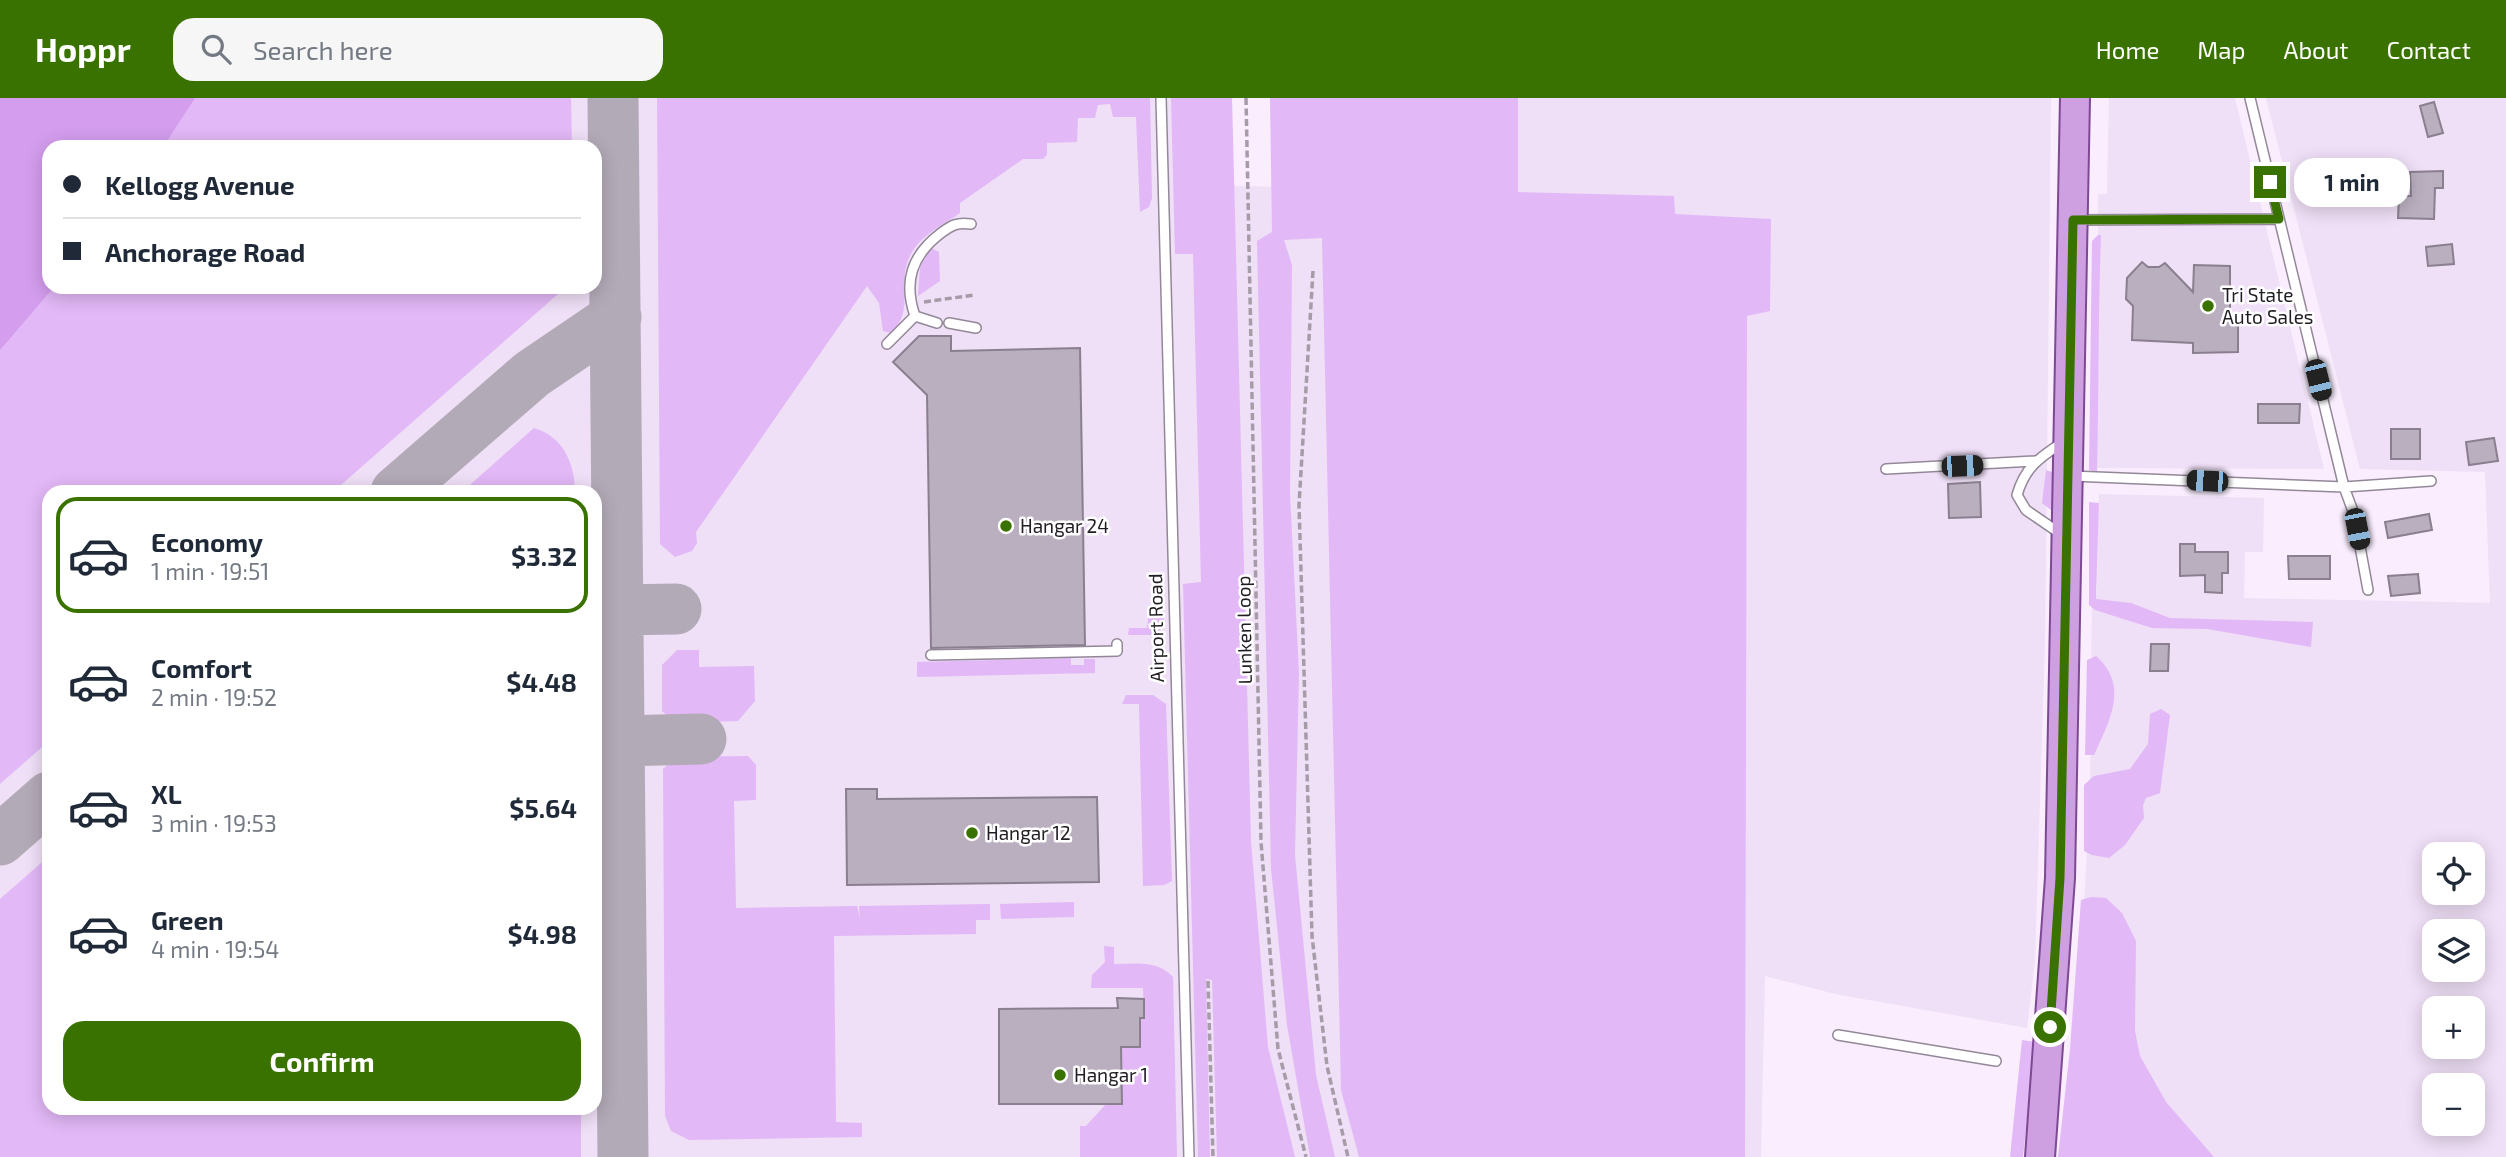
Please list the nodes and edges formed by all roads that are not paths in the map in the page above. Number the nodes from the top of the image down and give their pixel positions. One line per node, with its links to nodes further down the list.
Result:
1 (1161, 98): 24 (lane, Airport Road)
2 (2075, 98): 5 (main road)
3 (2250, 98): 4 (lane)
4 (2279, 219): 5 (lane); 17 (lane)
5 (2073, 220): 12 (main road)
6 (971, 224): 7 (lane)
7 (915, 316): 8 (lane); 11 (lane)
8 (937, 323)
9 (949, 324): 10 (lane)
10 (976, 328)
11 (887, 344)
12 (2070, 438): 13 (lane); 15 (main road)
13 (2035, 461): 14 (lane); 18 (lane)
14 (1886, 469)
15 (2070, 476): 17 (lane); 18 (main road)
16 (2431, 481): 17 (lane)
17 (2344, 486): 19 (lane)
18 (2068, 539): 25 (main road)
19 (2368, 590)
20 (1117, 644): 21 (lane)
21 (931, 655)
22 (1838, 1035): 23 (lane)
23 (1996, 1061)
24 (1189, 1157)
25 (2040, 1157)

